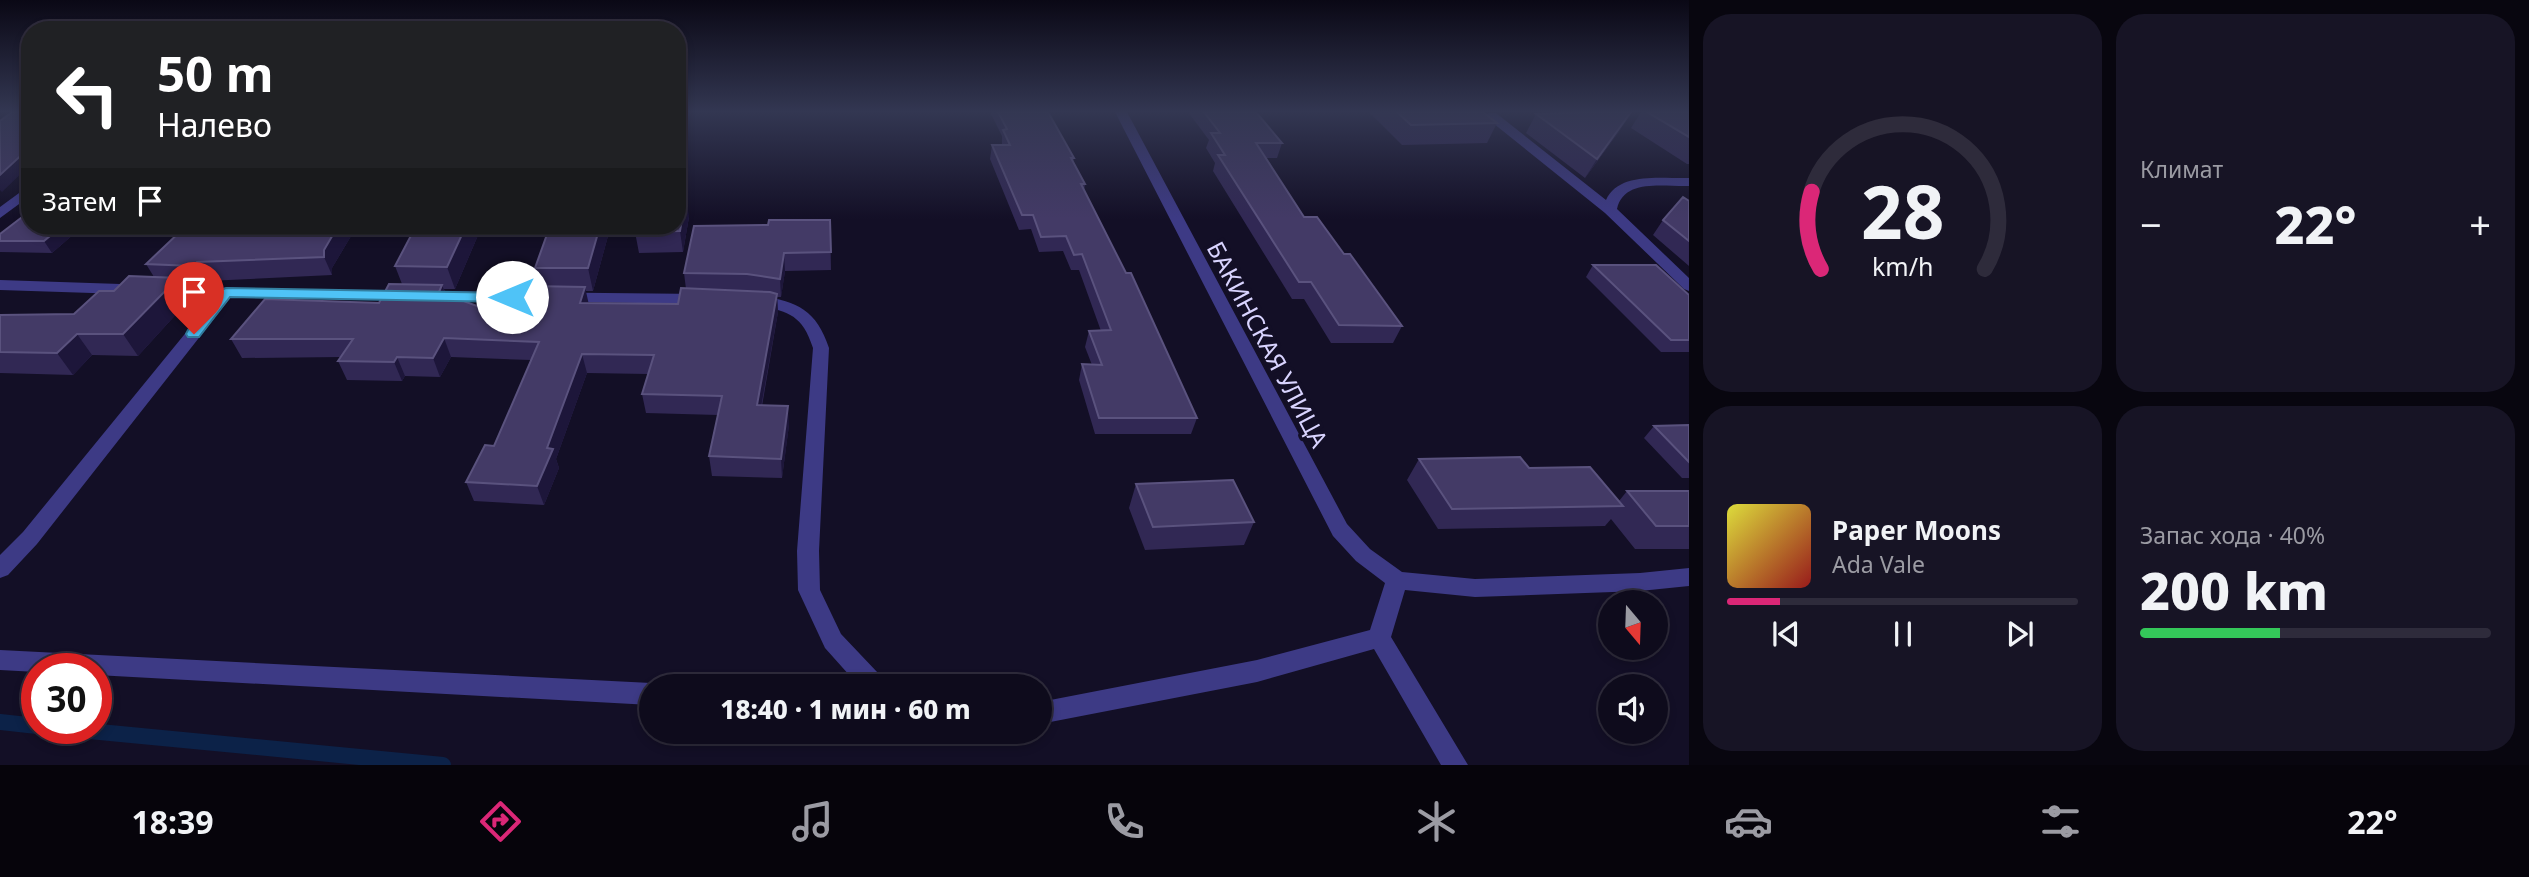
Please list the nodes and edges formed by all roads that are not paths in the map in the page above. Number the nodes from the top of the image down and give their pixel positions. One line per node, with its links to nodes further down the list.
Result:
1 (1140, 148): 12 (street, БАКИНСКАЯ УЛИЦА)
2 (1532, 148): 5 (street)
3 (1689, 182): 5 (street)
4 (21, 196): 6 (street)
5 (1610, 209): 8 (street)
6 (0, 214)
7 (0, 285): 9 (street)
8 (1689, 286)
9 (226, 293): 10 (street); 15 (street)
10 (0, 569)
11 (1689, 577): 12 (street)
12 (1397, 580): 13 (street)
13 (1380, 638): 17 (street); 18 (street)
14 (0, 660): 16 (street)
15 (864, 674)
16 (639, 693)
17 (1052, 711)
18 (1455, 765)

